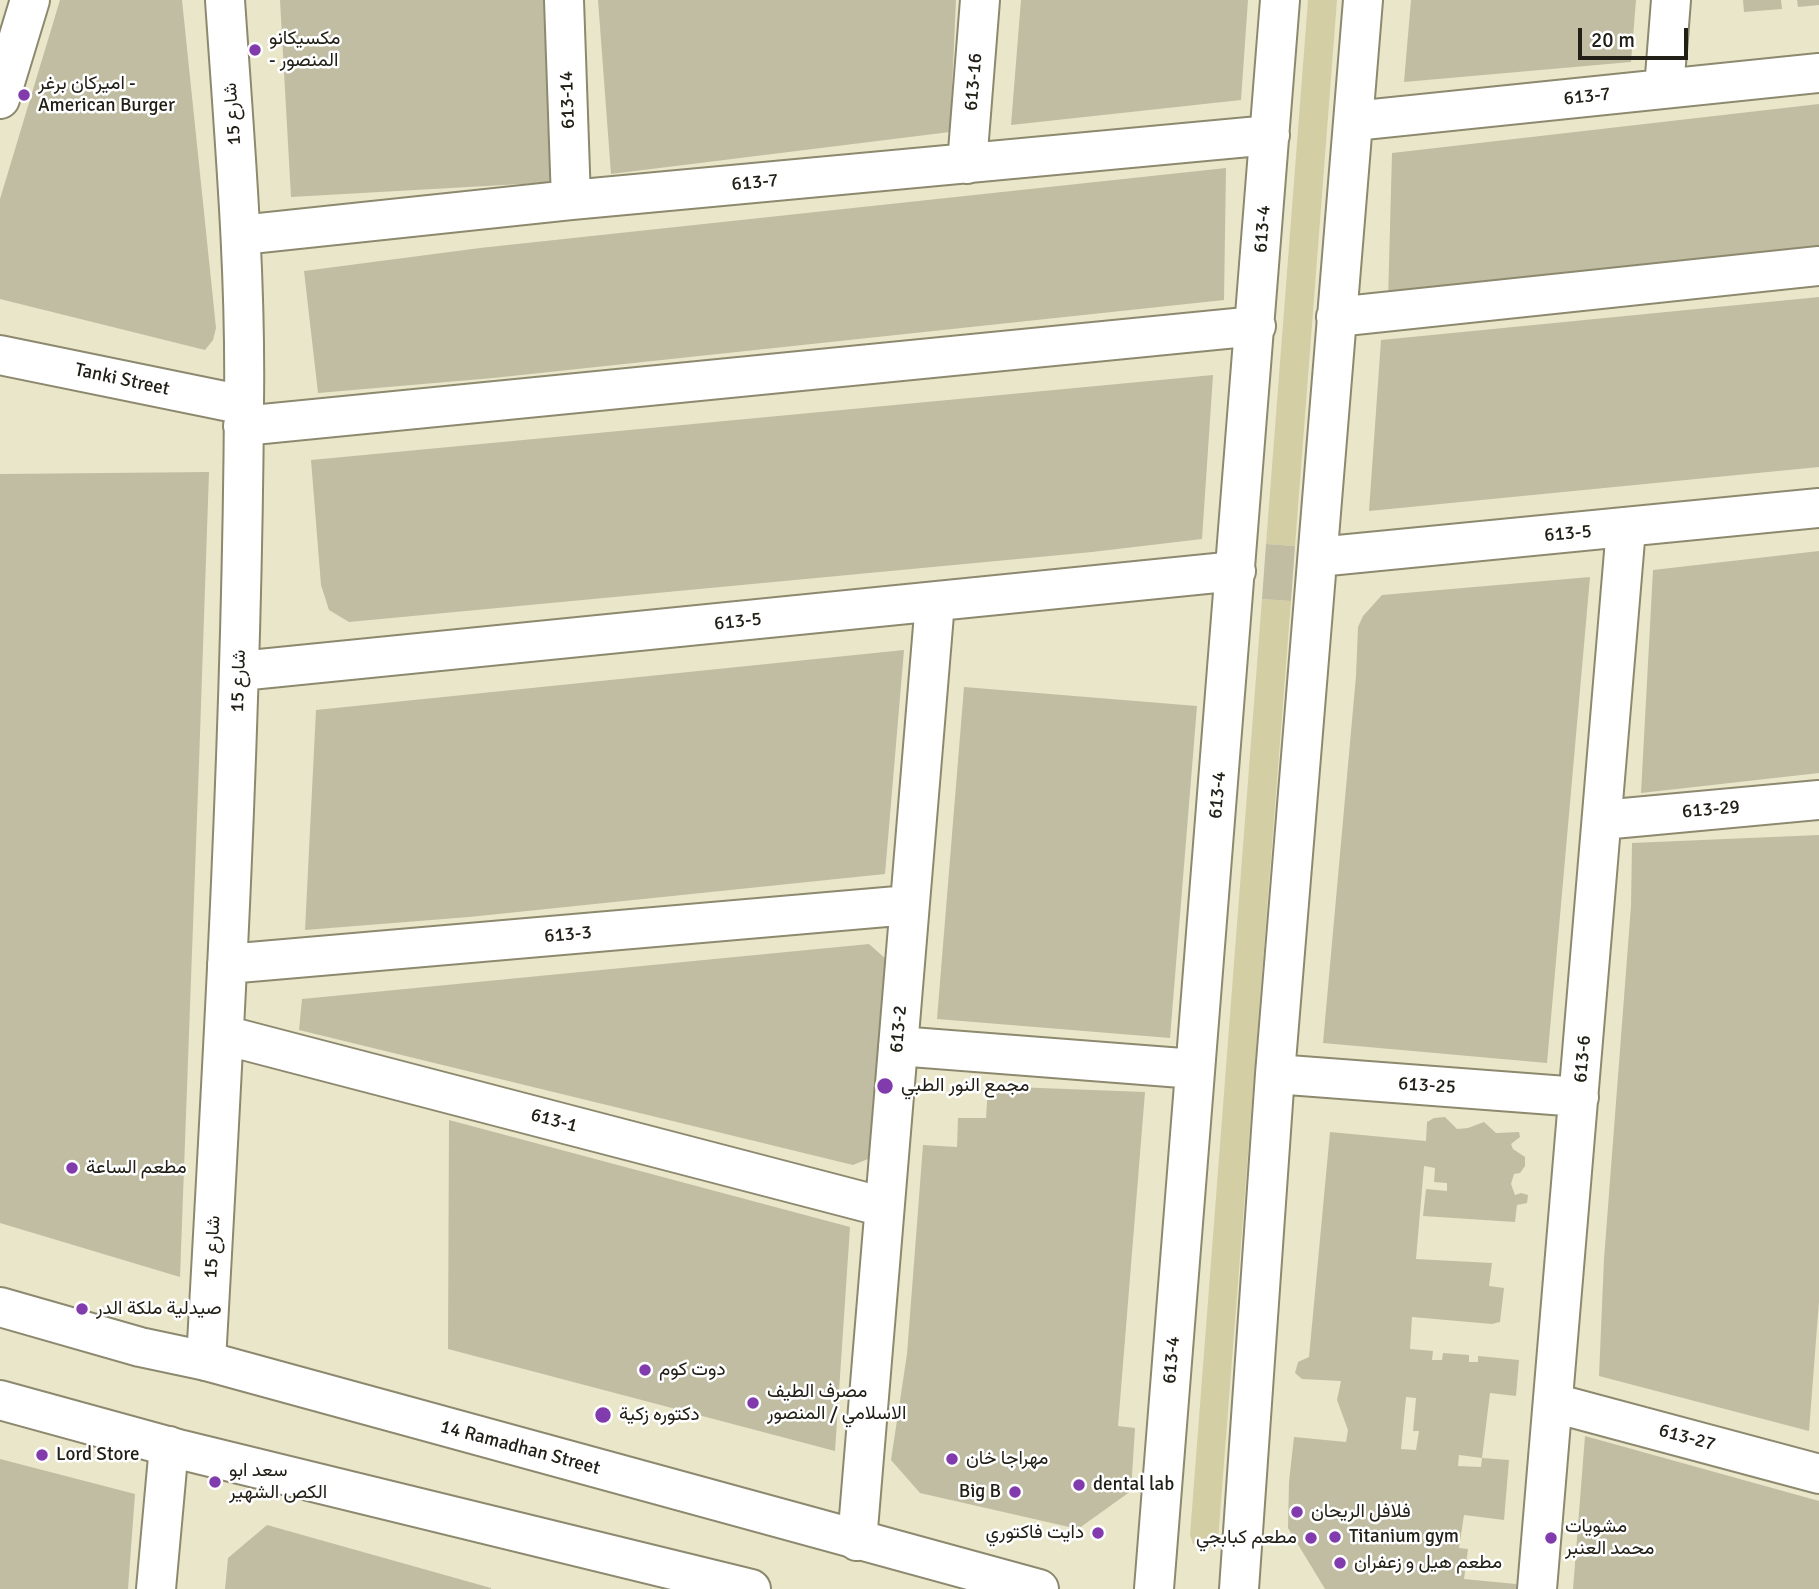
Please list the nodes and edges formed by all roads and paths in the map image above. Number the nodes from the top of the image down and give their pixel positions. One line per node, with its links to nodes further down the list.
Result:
1 (30, 0): 10 (street)
2 (225, 0): 15 (street, شارع 15)
3 (564, 0): 14 (street, 613-14)
4 (980, 0): 13 (street, 613-16)
5 (1280, 0): 12 (street, 613-4)
6 (1363, 0): 11 (street)
7 (1671, 0): 9 (street)
8 (1819, 73): 9 (street, 613-7)
9 (1664, 89): 11 (street, 613-7)
10 (0, 99)
11 (1354, 121): 17 (street)
12 (1270, 135): 13 (street, 613-7); 18 (street, 613-4)
13 (967, 164): 14 (street, 613-7)
14 (572, 200): 15 (street, 613-7)
15 (241, 235): 20 (street, شارع 15)
16 (1819, 265): 17 (street)
17 (1335, 317): 23 (street)
18 (1256, 326): 20 (street, Tanki Street); 24 (street, 613-4)
19 (0, 355): 20 (street, Tanki Street)
20 (244, 416): 26 (street, شارع 15)
21 (1819, 508): 22 (street, 613-5)
22 (1626, 528): 23 (street, 613-5); 28 (street, 613-6)
23 (1318, 557): 34 (street)
24 (1236, 571): 25 (street, 613-5); 33 (street, 613-4)
25 (934, 602): 26 (street, 613-5); 29 (street, 613-2)
26 (240, 671): 30 (street, شارع 15)
27 (1819, 800): 28 (street, 613-29)
28 (1602, 820): 35 (street, 613-6)
29 (909, 905): 30 (street, 613-3); 32 (street, 613-2)
30 (227, 964): 31 (street, شارع 15)
31 (224, 1035): 36 (street, 613-1); 38 (street, شارع 15)
32 (898, 1046): 33 (street); 36 (street, 613-2)
33 (1195, 1069): 48 (street, 613-4)
34 (1275, 1074): 35 (street, 613-25); 49 (street)
35 (1579, 1097): 40 (street, 613-6)
36 (884, 1207): 43 (street, 613-2)
37 (0, 1307): 38 (street, 14 Ramadhan Street)
38 (206, 1361): 43 (street, 14 Ramadhan Street)
39 (0, 1400): 41 (street)
40 (1554, 1403): 42 (street, 613-27); 50 (street, 613-6)
41 (176, 1448): 44 (street); 45 (street); 46 (street)
42 (1819, 1474)
43 (857, 1541): 47 (street, 14 Ramadhan Street)
44 (729, 1586)
45 (156, 1589)
46 (169, 1589)
47 (1039, 1589)
48 (1154, 1589)
49 (1238, 1589)
50 (1537, 1589)

